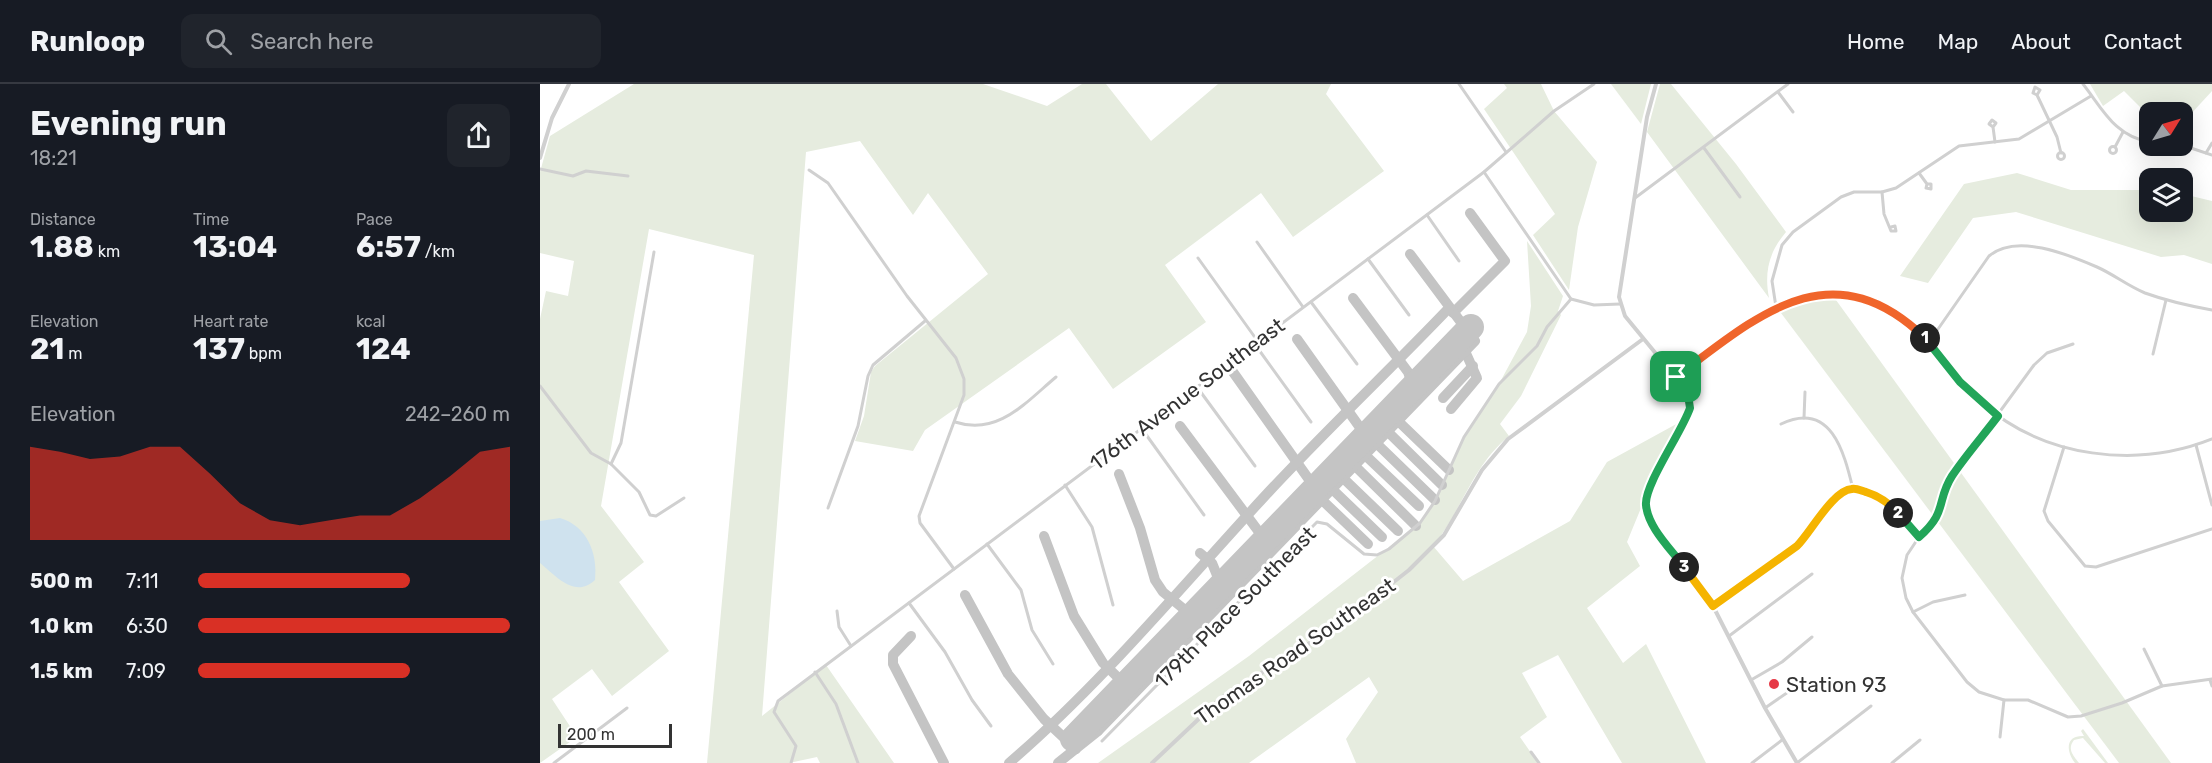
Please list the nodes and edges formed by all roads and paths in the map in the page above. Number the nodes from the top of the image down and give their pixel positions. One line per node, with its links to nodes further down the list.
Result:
1 (569, 84): 25 (street)
2 (1459, 84): 21 (street)
3 (1593, 84): 21 (street, 176th Avenue Southeast)
4 (1656, 84): 34 (street)
5 (1788, 84): 7 (street)
6 (2083, 84): 10 (street)
7 (1783, 86): 8 (street)
8 (1778, 92): 11 (street); 19 (street)
9 (2037, 95): 12 (street)
10 (2091, 96): 12 (street); 14 (street)
11 (1793, 112)
12 (2050, 121): 16 (street); 22 (street)
13 (1993, 127): 16 (street)
14 (2123, 132): 15 (street); 18 (street)
15 (2139, 138)
16 (1995, 142): 29 (street)
17 (2212, 143): 23 (street)
18 (2115, 147)
19 (1704, 148): 33 (street); 34 (street)
20 (2193, 149): 23 (street)
21 (1506, 152): 28 (street, 176th Avenue Southeast)
22 (2061, 153)
23 (2206, 153): 24 (street)
24 (2212, 155)
25 (540, 158)
26 (540, 169): 30 (street)
27 (809, 171): 50 (street)
28 (1484, 172): 35 (street, 176th Avenue Southeast); 42 (street)
29 (1919, 173): 31 (street); 32 (street)
30 (628, 176)
31 (1927, 184)
32 (1882, 192): 36 (street); 47 (street)
33 (1740, 197)
34 (1635, 198): 45 (street)
35 (1427, 215): 40 (street, 176th Avenue Southeast); 41 (street)
36 (1891, 227)
37 (1257, 242): 46 (street)
38 (654, 252): 71 (street)
39 (1198, 258): 52 (street)
40 (1368, 259): 44 (street, 176th Avenue Southeast); 49 (street)
41 (1459, 261)
42 (1571, 299): 45 (street); 109 (street, 179th Place Southeast)
43 (2166, 300): 48 (street); 53 (street); 55 (street)
44 (1311, 302): 46 (street, 176th Avenue Southeast); 56 (street)
45 (1620, 304): 51 (street)
46 (1303, 307): 52 (street, 176th Avenue Southeast)
47 (1776, 307): 53 (street); 58 (street)
48 (2212, 310)
49 (1410, 315)
50 (925, 321): 64 (street); 77 (street)
51 (1643, 339): 58 (street); 114 (street, Thomas Road Southeast)
52 (1256, 342): 60 (street, 176th Avenue Southeast); 65 (street)
53 (1929, 342): 62 (street)
54 (2073, 344): 62 (street)
55 (2152, 354)
56 (1357, 364)
57 (1056, 377): 64 (street)
58 (1676, 377): 87 (street)
59 (540, 386): 71 (street)
60 (1197, 387): 67 (street, 176th Avenue Southeast); 72 (street)
61 (1805, 392): 63 (street)
62 (1998, 416): 70 (street); 80 (street)
63 (1804, 418): 66 (street); 74 (street)
64 (955, 422): 82 (street)
65 (1311, 422)
66 (1781, 424)
67 (1142, 428): 73 (street, 176th Avenue Southeast); 78 (street)
68 (2212, 439): 69 (street)
69 (2196, 445): 70 (street); 76 (street)
70 (2064, 447): 79 (street)
71 (611, 464): 75 (street)
72 (1255, 466)
73 (1065, 485): 81 (street, 176th Avenue Southeast); 86 (street)
74 (1853, 489): 80 (street); 87 (street)
75 (684, 498)
76 (2212, 505)
77 (828, 508)
78 (1204, 515)
79 (2212, 529)
80 (1919, 537): 89 (street)
81 (987, 544): 82 (street, 176th Avenue Southeast); 94 (street)
82 (954, 569): 85 (street, 176th Avenue Southeast)
83 (1812, 574): 90 (street)
84 (1965, 596): 89 (street)
85 (909, 603): 92 (street, 176th Avenue Southeast); 105 (street)
86 (1113, 604)
87 (1713, 606): 90 (street)
88 (837, 610): 92 (street)
89 (1913, 612): 101 (street)
90 (1728, 636): 96 (street)
91 (1812, 637): 96 (street)
92 (850, 646): 95 (street, 176th Avenue Southeast)
93 (2144, 649): 99 (street)
94 (1053, 664)
95 (816, 672): 112 (street, 176th Avenue Southeast); 113 (street)
96 (1751, 680): 104 (street)
97 (2211, 680): 99 (street); 100 (street)
98 (1805, 686): 104 (street)
99 (2162, 686): 101 (street)
100 (2212, 686)
101 (2004, 700): 106 (street)
102 (1871, 706): 117 (street)
103 (627, 708): 111 (street)
104 (1765, 708): 107 (street)
105 (991, 726)
106 (2000, 737)
107 (1782, 740): 116 (street); 117 (street)
108 (1920, 740): 118 (street)
109 (1102, 741)
110 (1531, 752): 115 (street)
111 (554, 763)
112 (791, 763)
113 (858, 763)
114 (1152, 763)
115 (1539, 763)
116 (1752, 763)
117 (1797, 763)
118 (1892, 763)

